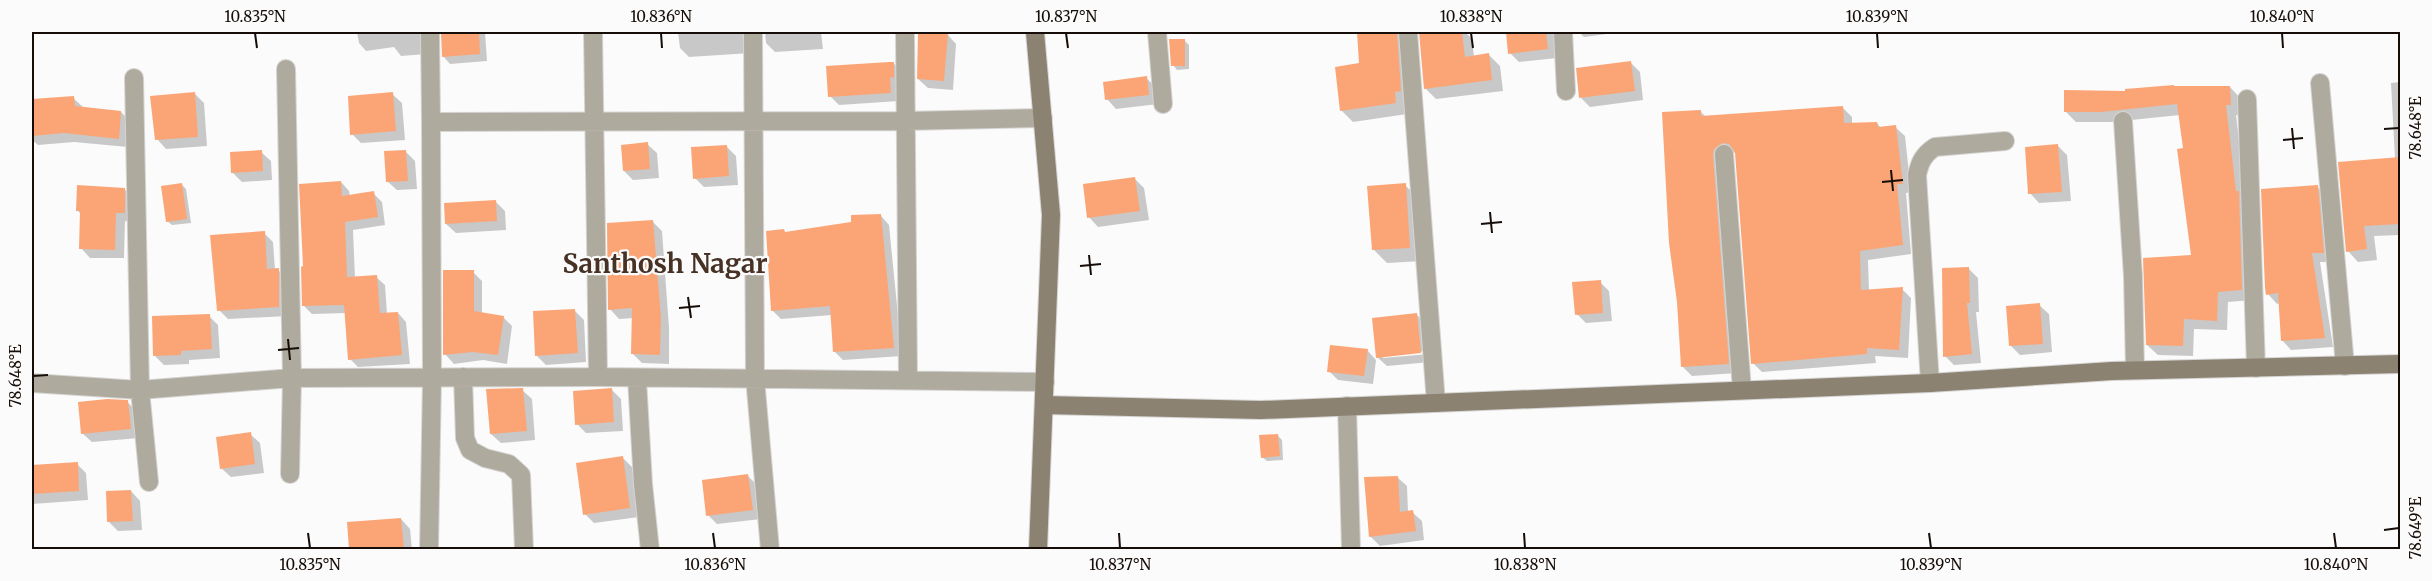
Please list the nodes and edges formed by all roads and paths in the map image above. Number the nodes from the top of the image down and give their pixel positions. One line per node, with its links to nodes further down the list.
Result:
1 (430, 32): 20 (street)
2 (593, 32): 17 (street)
3 (753, 32): 16 (street)
4 (905, 32): 18 (street)
5 (1035, 32): 15 (street)
6 (1157, 32): 14 (street)
7 (1408, 32): 39 (street)
8 (1563, 32): 12 (street)
9 (286, 69): 29 (street)
10 (134, 78): 37 (street)
11 (2320, 83): 24 (street)
12 (1566, 91)
13 (2247, 99): 25 (street)
14 (1163, 104)
15 (1042, 118): 18 (street); 34 (street)
16 (754, 120): 17 (street); 18 (street); 31 (street)
17 (593, 121): 20 (street); 28 (street)
18 (905, 121): 33 (street)
19 (2123, 121): 26 (street)
20 (431, 122): 30 (street)
21 (2005, 141): 36 (street)
22 (1724, 154): 38 (street)
23 (2400, 364): 24 (street)
24 (2345, 366): 25 (street)
25 (2256, 368): 26 (street)
26 (2134, 370): 36 (street)
27 (464, 377): 28 (street); 30 (street); 45 (street)
28 (598, 377): 32 (street)
29 (292, 378): 30 (street); 37 (street); 42 (street)
30 (432, 378): 44 (street)
31 (755, 378): 32 (street); 33 (street); 47 (street)
32 (638, 379): 46 (street)
33 (908, 380): 34 (street)
34 (1045, 382): 40 (street)
35 (32, 383): 37 (street)
36 (1930, 383): 38 (street)
37 (140, 390): 43 (street)
38 (1742, 390): 39 (street)
39 (1436, 403): 41 (street)
40 (1044, 405): 41 (street); 48 (street)
41 (1347, 406): 49 (street)
42 (290, 474)
43 (149, 482)
44 (429, 549)
45 (524, 549)
46 (650, 549)
47 (770, 549)
48 (1038, 549)
49 (1351, 549)

